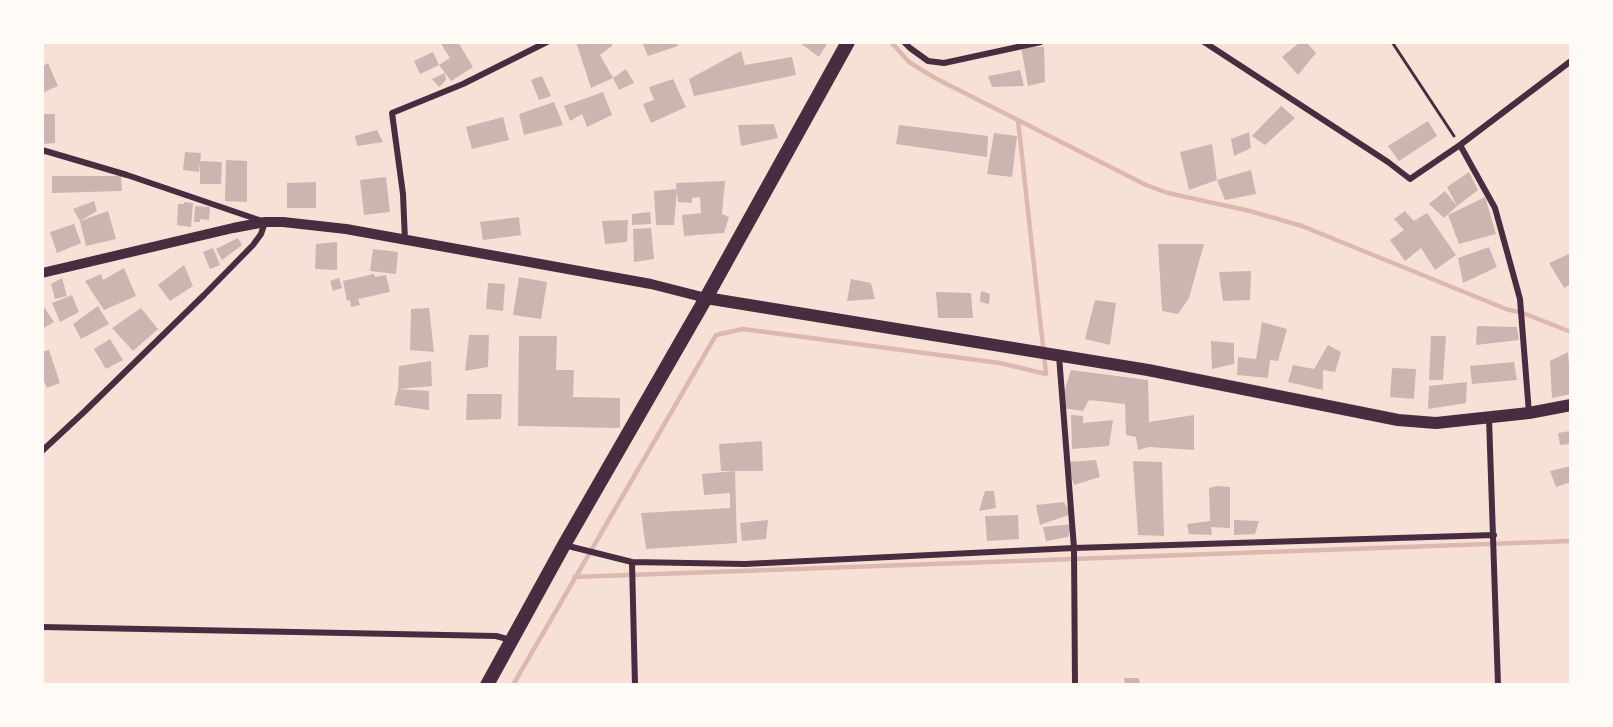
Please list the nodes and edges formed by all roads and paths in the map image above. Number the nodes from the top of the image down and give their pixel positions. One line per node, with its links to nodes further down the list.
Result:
1 (547, 42): 11 (street)
2 (848, 42): 13 (main road)
3 (904, 42): 4 (street)
4 (1041, 42)
5 (1204, 42): 8 (street)
6 (1392, 42): 8 (path)
7 (1571, 61): 8 (street)
8 (1460, 145): 16 (street)
9 (42, 150): 10 (street)
10 (265, 222): 11 (street); 12 (street); 18 (street)
11 (405, 241): 13 (street)
12 (42, 273)
13 (706, 298): 14 (main road); 20 (main road)
14 (1059, 356): 17 (main road); 21 (street)
15 (1571, 405): 16 (main road)
16 (1529, 413): 17 (main road)
17 (1489, 418): 19 (street)
18 (42, 451)
19 (1494, 535): 21 (street); 28 (street)
20 (564, 545): 22 (street); 24 (main road)
21 (1074, 548): 22 (street); 27 (street)
22 (632, 562): 26 (street)
23 (42, 627): 24 (street)
24 (512, 640): 25 (main road)
25 (486, 685)
26 (635, 685)
27 (1075, 685)
28 (1498, 685)

